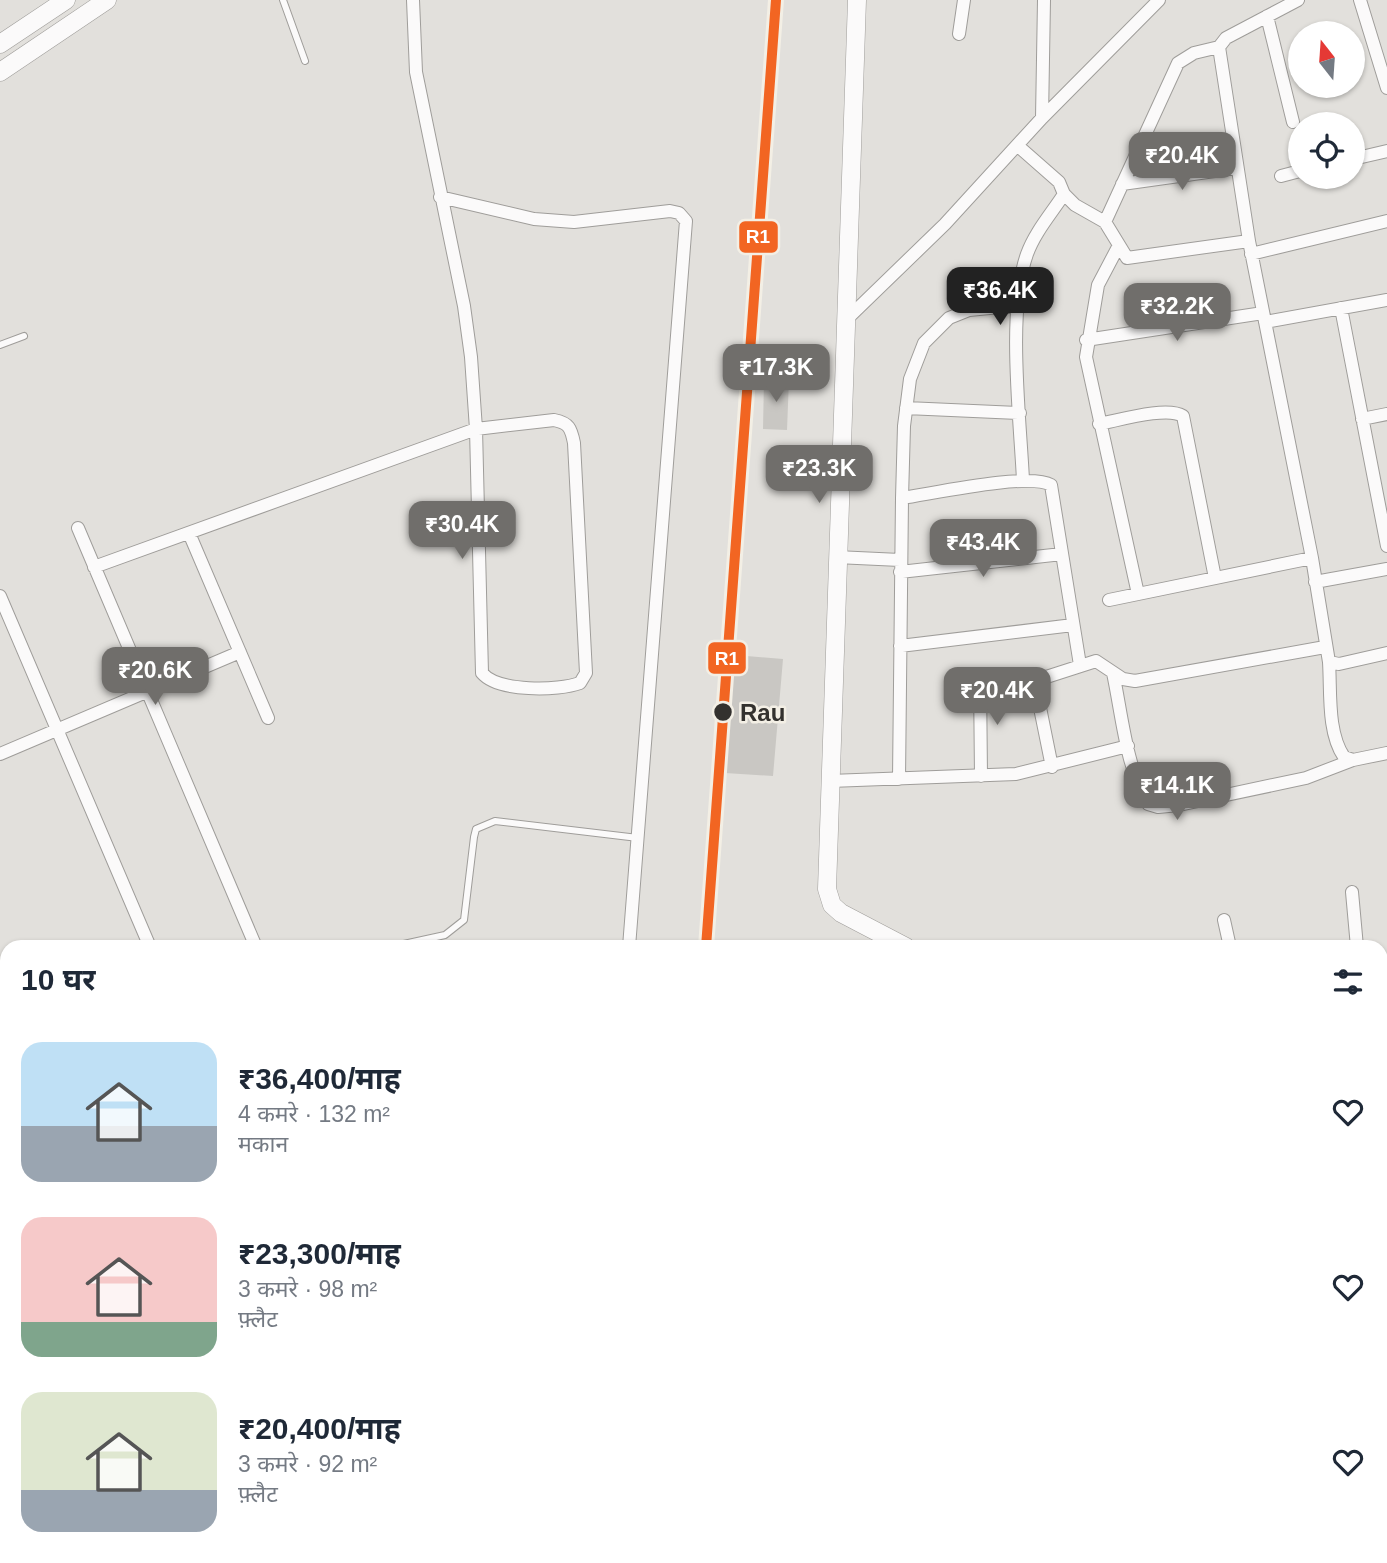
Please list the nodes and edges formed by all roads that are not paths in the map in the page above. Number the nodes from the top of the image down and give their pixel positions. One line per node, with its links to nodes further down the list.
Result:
1 (67, 0): 12 (street); 14 (street)
2 (107, 0): 12 (street)
3 (283, 0): 16 (lane)
4 (413, 0): 29 (street)
5 (857, 0): 37 (street)
6 (964, 0): 13 (street)
7 (1044, 0): 20 (street)
8 (1158, 0): 20 (street)
9 (1298, 0): 11 (street)
10 (1360, 0): 18 (street)
11 (1267, 16): 15 (street); 19 (street)
12 (79, 19): 17 (street)
13 (959, 34)
14 (0, 44)
15 (1219, 47): 24 (street); 27 (street)
16 (305, 61)
17 (0, 72)
18 (1387, 88)
19 (1291, 112)
20 (1042, 118): 21 (street)
21 (1018, 146): 28 (street); 37 (street)
22 (1387, 151): 23 (street)
23 (1365, 156)
24 (1236, 168): 27 (street); 33 (street)
25 (1288, 174): 26 (street)
26 (1281, 176)
27 (1122, 184): 31 (street)
28 (1064, 194): 31 (street); 35 (street)
29 (440, 197): 47 (street); 84 (street)
30 (1387, 221): 33 (street)
31 (1105, 222): 32 (street)
32 (1118, 247): 33 (street); 40 (street)
33 (1250, 248): 38 (street)
34 (1387, 300): 36 (street)
35 (1019, 305): 42 (street); 43 (street)
36 (1341, 308): 38 (street); 45 (street)
37 (848, 318): 54 (street)
38 (1264, 318): 40 (street); 55 (street)
39 (24, 336): 41 (lane)
40 (1086, 340): 46 (street)
41 (0, 345)
42 (906, 408): 43 (street); 49 (street)
43 (1020, 413): 48 (street)
44 (1387, 414): 45 (street)
45 (1362, 419): 52 (street)
46 (1099, 424): 59 (street); 61 (street)
47 (477, 429): 47 (street); 51 (street)
48 (1023, 480): 49 (street); 53 (street)
49 (902, 498): 56 (street)
50 (78, 528): 57 (street)
51 (189, 533): 57 (street); 67 (street)
52 (1387, 546)
53 (1062, 554): 56 (street); 64 (street)
54 (836, 557): 56 (street); 83 (street)
55 (1312, 558): 59 (street); 60 (street)
56 (900, 566): 65 (street)
57 (94, 567): 73 (street)
58 (1387, 569): 60 (street)
59 (1215, 578): 61 (street)
60 (1315, 582): 66 (street)
61 (1138, 594): 63 (street)
62 (0, 596): 75 (street)
63 (1109, 600)
64 (1073, 625): 65 (street); 70 (street)
65 (900, 646): 82 (street)
66 (1325, 647): 69 (street); 71 (street)
67 (240, 652): 73 (street); 74 (street)
68 (1387, 653): 69 (street)
69 (1329, 662): 79 (street)
70 (1080, 665): 71 (street); 80 (street)
71 (1113, 673): 76 (street)
72 (980, 679): 81 (street)
73 (148, 692): 75 (street); 88 (street)
74 (268, 718)
75 (57, 730): 78 (street); 87 (street)
76 (1128, 746): 79 (street); 80 (street)
77 (1387, 753): 79 (street)
78 (0, 754)
79 (1353, 760)
80 (1052, 767): 81 (street)
81 (981, 776): 82 (street)
82 (899, 779): 83 (street)
83 (830, 782): 91 (street)
84 (638, 838): 89 (lane); 90 (street)
85 (1352, 892): 93 (street)
86 (1224, 920): 92 (street)
87 (147, 940)
88 (253, 940)
89 (422, 940)
90 (630, 940)
91 (893, 940)
92 (1228, 940)
93 (1356, 940)

